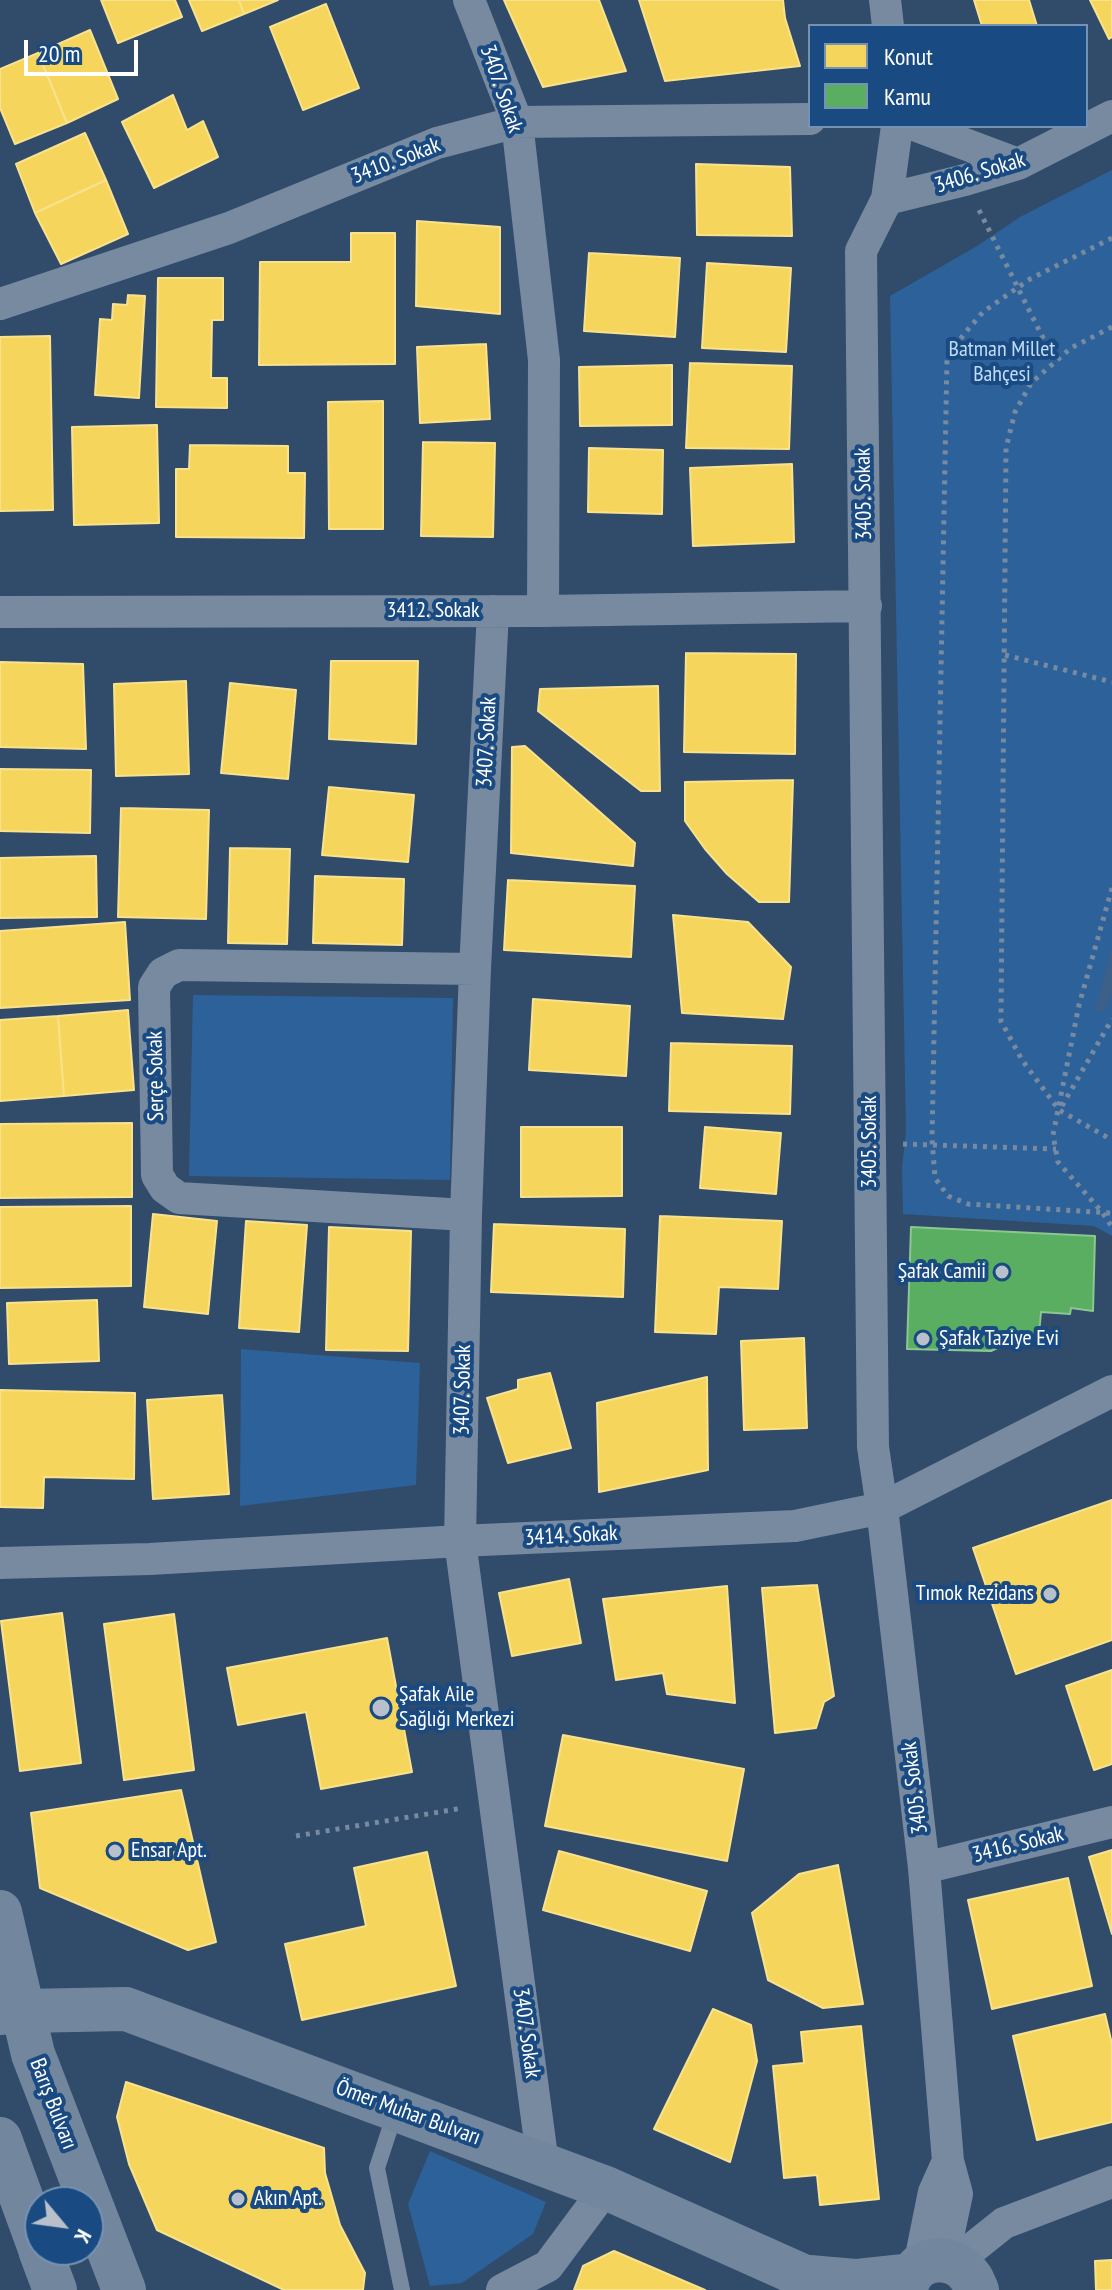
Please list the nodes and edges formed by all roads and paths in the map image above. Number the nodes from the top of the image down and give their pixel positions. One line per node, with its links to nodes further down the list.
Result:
1 (469, 0): 6 (street, 3407. Sokak)
2 (885, 0): 3 (street)
3 (888, 24)
4 (1112, 116): 9 (street, 3406. Sokak)
5 (808, 119): 6 (street, 3410. Sokak)
6 (517, 122): 14 (street, 3410. Sokak); 19 (street, 3407. Sokak)
7 (897, 128): 11 (street, 3405. Sokak)
8 (922, 128): 9 (street)
9 (1018, 164): 10 (street, 3406. Sokak)
10 (965, 180): 11 (street, 3406. Sokak); 13 (path)
11 (887, 199): 17 (street, 3405. Sokak)
12 (1112, 238): 13 (path)
13 (1016, 289): 16 (path); 29 (path)
14 (0, 304)
15 (1112, 327): 16 (path)
16 (1055, 362): 21 (path)
17 (866, 606): 19 (street, 3412. Sokak); 28 (street, 3405. Sokak)
18 (493, 611): 19 (street, 3412. Sokak); 20 (street, 3412. Sokak); 24 (street, 3407. Sokak)
19 (543, 611)
20 (0, 612)
21 (1004, 655): 22 (path); 26 (path)
22 (1112, 682)
23 (1112, 888): 26 (path)
24 (475, 969): 33 (street, 3407. Sokak); 33 (street, Serçe Sokak)
25 (1112, 1019): 26 (path)
26 (1059, 1110): 27 (path); 30 (path)
27 (1112, 1140)
28 (871, 1141): 29 (path); 36 (street, 3405. Sokak)
29 (933, 1146): 30 (path); 31 (path)
30 (1056, 1149): 31 (path)
31 (1102, 1212): 32 (path); 34 (path)
32 (1112, 1213)
33 (466, 1215): 37 (street, 3407. Sokak)
34 (1112, 1227)
35 (1112, 1391): 36 (street, 3414. Sokak)
36 (882, 1508): 37 (street, 3414. Sokak); 42 (street, 3405. Sokak)
37 (460, 1541): 38 (street, 3414. Sokak); 39 (street, 3407. Sokak)
38 (0, 1563)
39 (495, 1803): 41 (path); 47 (street, 3407. Sokak)
40 (1112, 1822): 42 (street, 3416. Sokak)
41 (296, 1836)
42 (924, 1868): 52 (street, 3405. Sokak)
43 (0, 1912): 44 (main road, Barış Bulvarı)
44 (12, 2012): 45 (main road, Ömer Muhar Bulvarı); 55 (main road, Barış Bulvarı)
45 (396, 2109): 47 (main road, Ömer Muhar Bulvarı); 56 (lane)
46 (0, 2139): 50 (main road)
47 (543, 2164): 49 (main road, Ömer Muhar Bulvarı)
48 (1112, 2182): 52 (street)
49 (606, 2188): 53 (main road, Ömer Muhar Bulvarı); 57 (street)
50 (24, 2205)
51 (46, 2266): 54 (main road)
52 (941, 2276): 53 (main road, Ömer Muhar Bulvarı)
53 (821, 2283)
54 (55, 2290)
55 (124, 2290)
56 (402, 2290)
57 (502, 2290)

